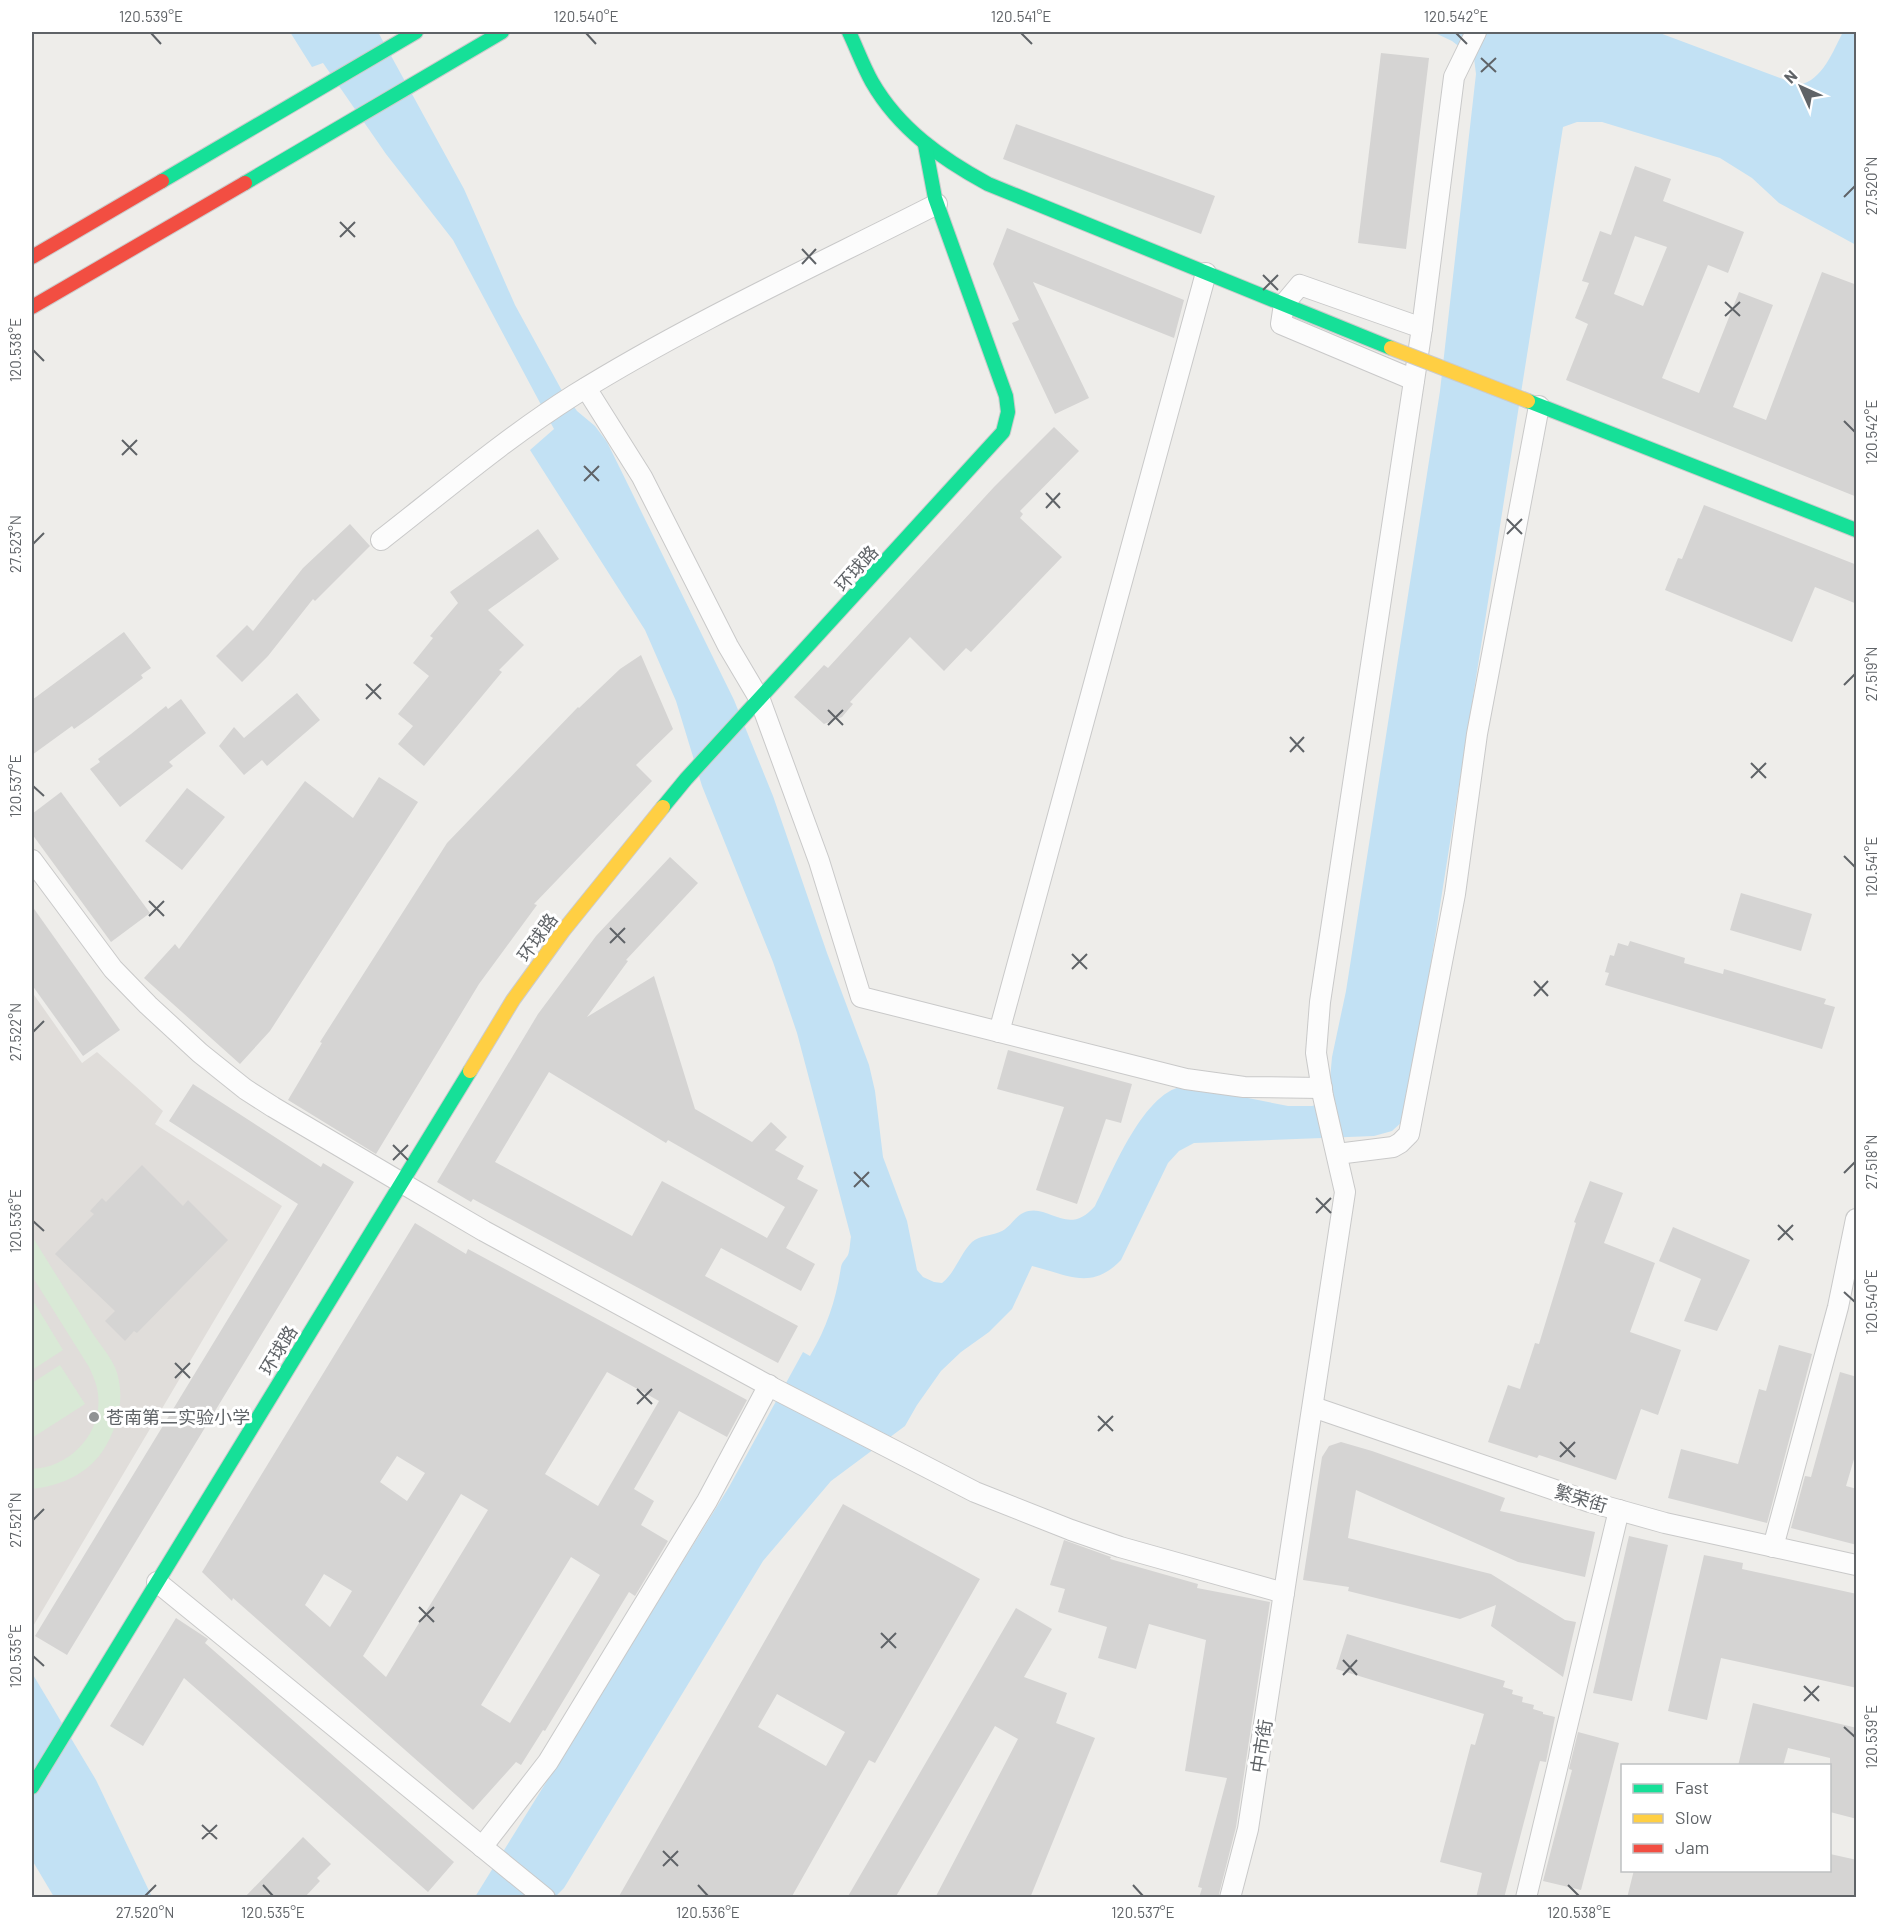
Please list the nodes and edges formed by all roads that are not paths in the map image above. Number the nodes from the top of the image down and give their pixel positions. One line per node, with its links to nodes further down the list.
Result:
1 (502, 32): 10 (street)
2 (850, 32): 5 (street)
3 (1476, 32): 11 (street, 中市街)
4 (414, 33): 7 (street)
5 (925, 145): 6 (street, 环球路); 8 (street)
6 (937, 204): 13 (street); 17 (street, 环球路)
7 (32, 257)
8 (1206, 273): 9 (street); 19 (street)
9 (1284, 304): 11 (street); 12 (street); 14 (street, bridge)
10 (32, 307)
11 (1422, 328): 12 (street, 中市街)
12 (1414, 380): 20 (street, 中市街)
13 (580, 392): 16 (street); 17 (street)
14 (1534, 403): 15 (street); 21 (street)
15 (1857, 530)
16 (381, 540)
17 (756, 704): 19 (street); 22 (street, 环球路)
18 (32, 860): 22 (street)
19 (999, 1032): 20 (street)
20 (1323, 1092): 21 (street, 中市街)
21 (1336, 1150): 25 (street, 中市街)
22 (402, 1183): 24 (street); 29 (street, 环球路)
23 (1857, 1219): 27 (street)
24 (771, 1387): 30 (street); 32 (street)
25 (1313, 1407): 26 (street, 繁荣街); 30 (street, 中市街)
26 (1619, 1510): 27 (street, 繁荣街); 35 (street)
27 (1773, 1547): 28 (street, 繁荣街)
28 (1857, 1565)
29 (157, 1582): 31 (street, 环球路); 32 (street)
30 (1284, 1593): 34 (street, 中市街)
31 (32, 1787)
32 (488, 1851): 33 (street)
33 (545, 1898)
34 (1230, 1898)
35 (1526, 1898)

